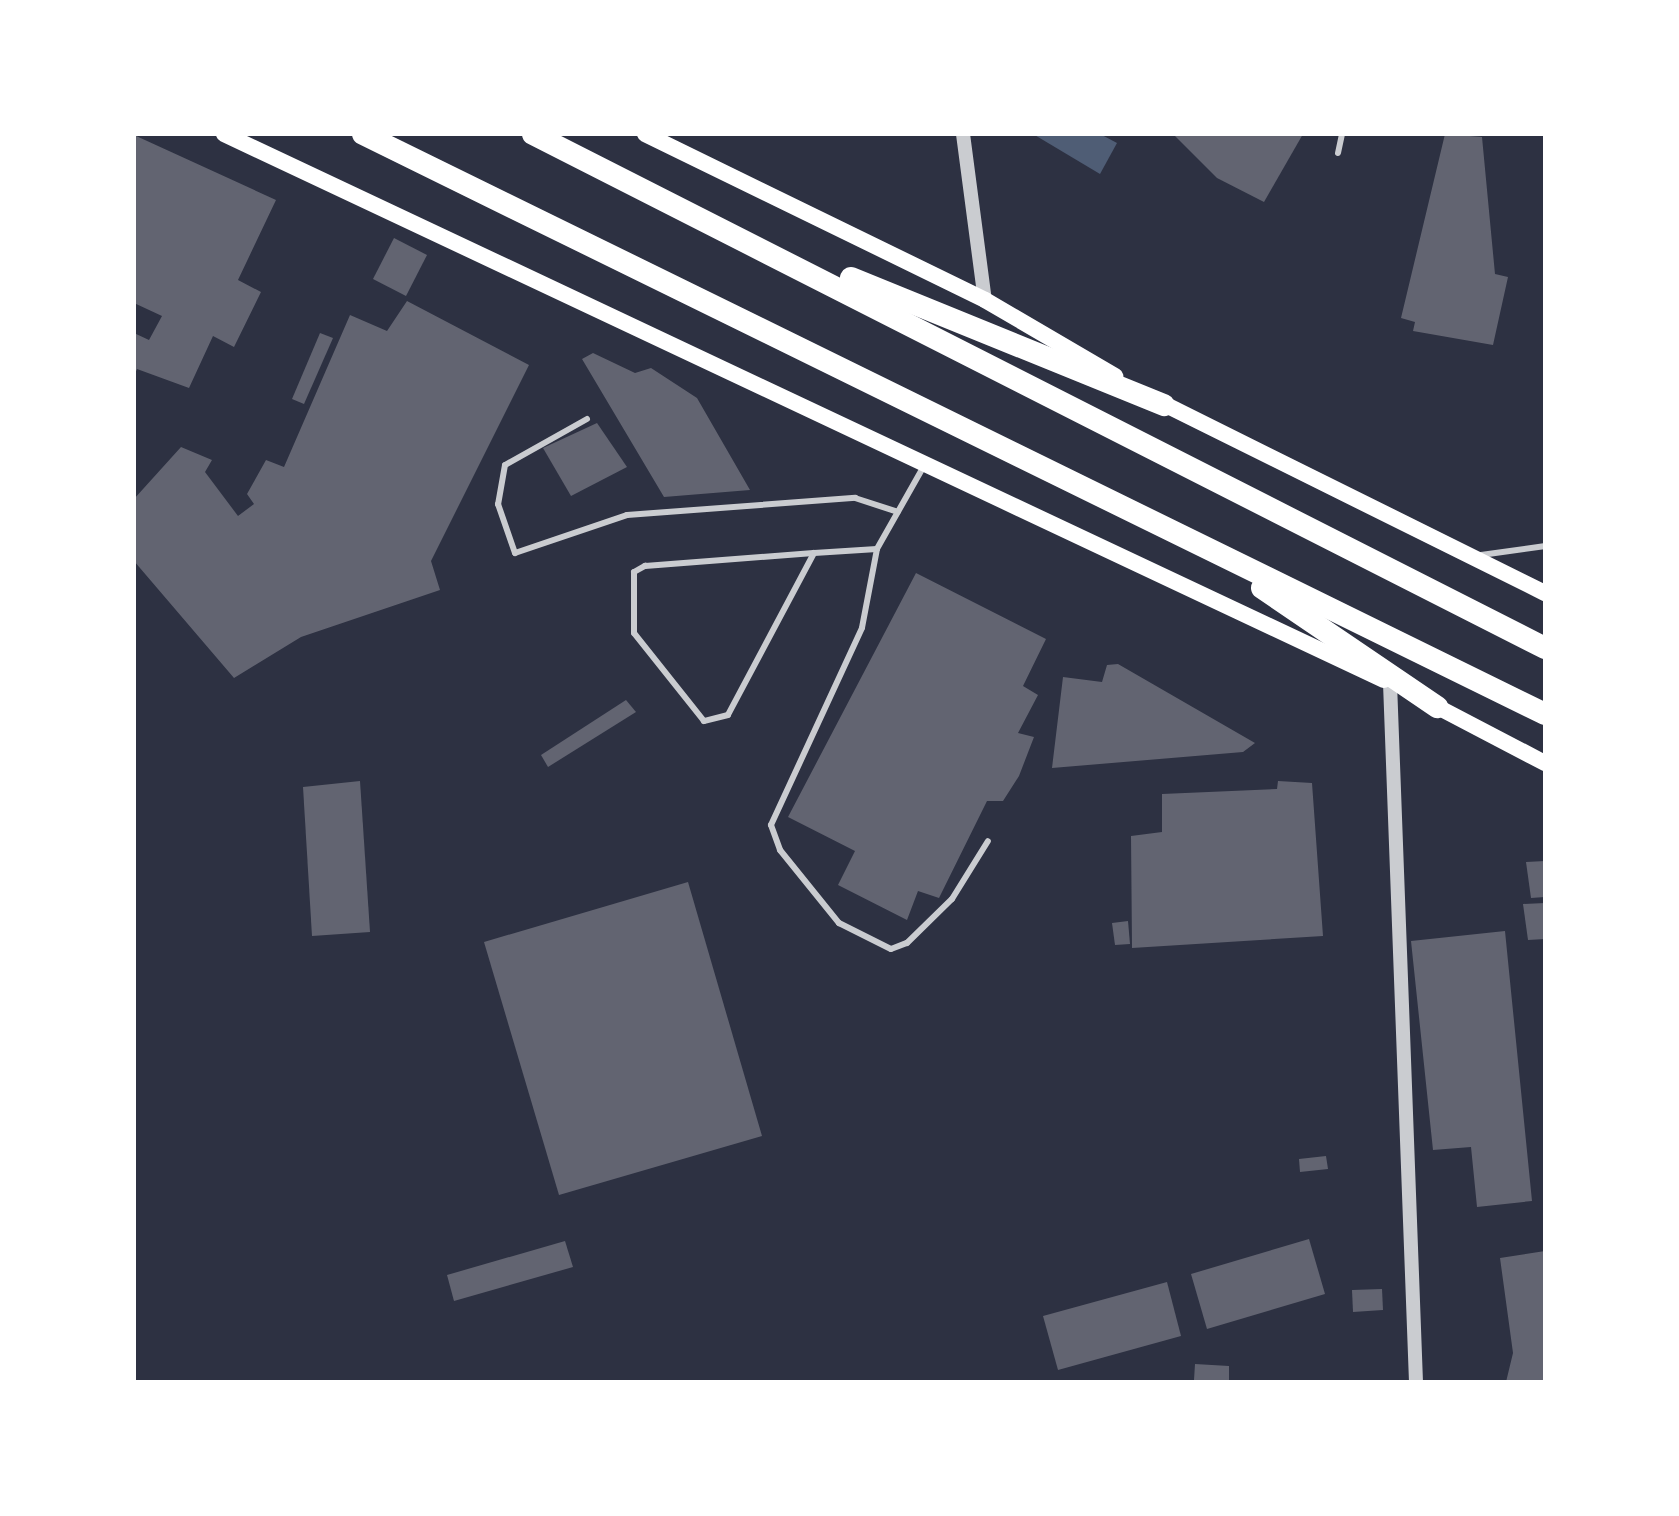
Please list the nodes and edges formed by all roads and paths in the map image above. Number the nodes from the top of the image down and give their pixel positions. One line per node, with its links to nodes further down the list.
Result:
1 (224, 134): 12 (main road)
2 (363, 134): 14 (highway)
3 (533, 134): 8 (highway)
4 (645, 134): 9 (main road)
5 (963, 134): 9 (street)
6 (1342, 134): 7 (lane)
7 (1338, 153)
8 (724, 227): 10 (highway); 20 (highway)
9 (985, 300): 10 (main road)
10 (1164, 405): 18 (main road)
11 (587, 419): 13 (lane)
12 (925, 464): 13 (lane); 21 (main road)
13 (898, 512): 16 (lane)
14 (1198, 544): 22 (highway); 23 (highway)
15 (1545, 546): 18 (lane)
16 (877, 549): 17 (lane); 25 (lane)
17 (814, 553): 17 (lane)
18 (1470, 557): 19 (main road)
19 (1545, 593)
20 (1545, 648)
21 (1390, 683): 22 (main road); 26 (street)
22 (1437, 707): 24 (main road)
23 (1545, 714)
24 (1545, 763)
25 (988, 841)
26 (1416, 1382)

